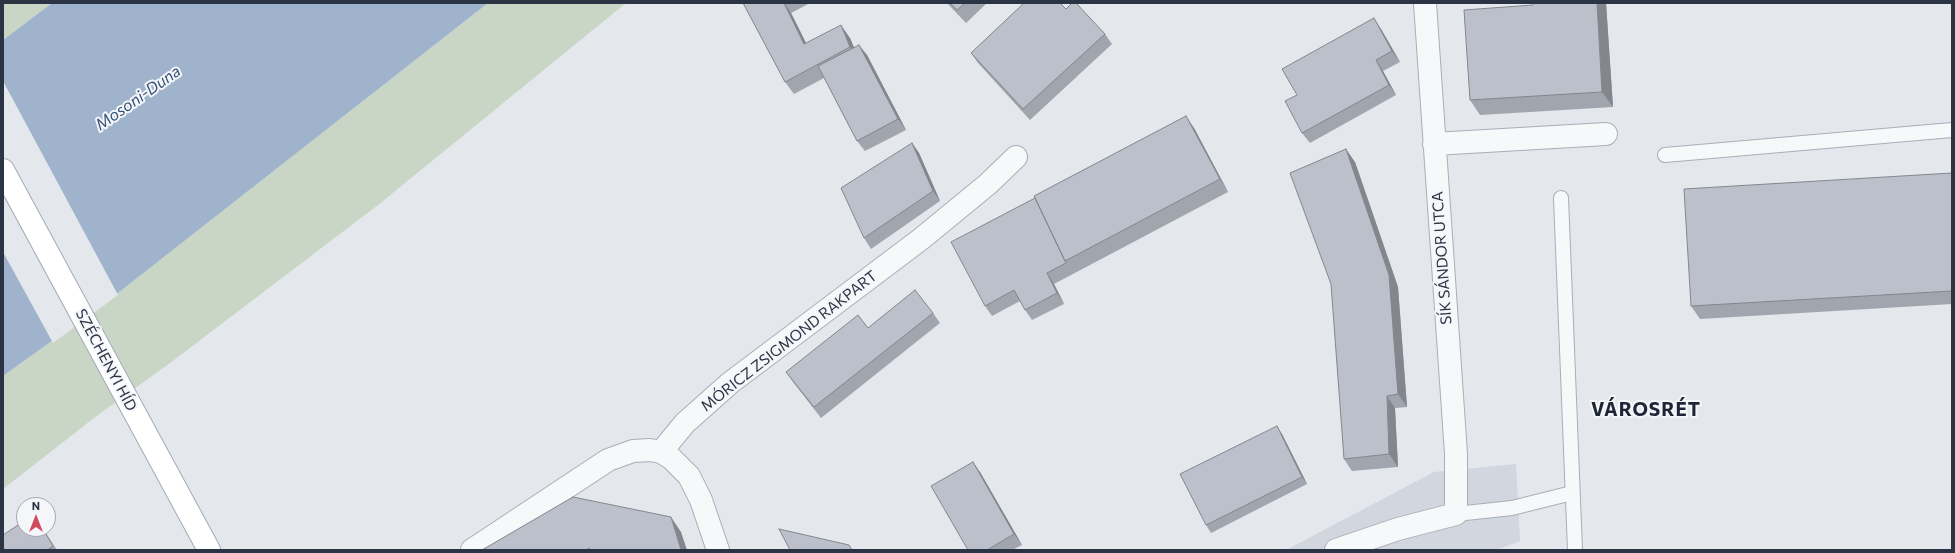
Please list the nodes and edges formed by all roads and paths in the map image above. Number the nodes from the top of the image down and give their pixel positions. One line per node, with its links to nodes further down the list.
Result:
1 (1425, 3): 4 (street, SÍK SÁNDOR UTCA)
2 (1952, 130): 5 (lane)
3 (1606, 134): 4 (street)
4 (1434, 144): 11 (street, SÍK SÁNDOR UTCA)
5 (1665, 155)
6 (1016, 156): 9 (street, MÓRICZ ZSIGMOND RAKPART)
7 (3, 170): 12 (main road, SZÉCHENYI HÍD)
8 (1561, 198): 10 (lane)
9 (661, 452): 13 (street); 14 (street)
10 (1572, 493): 11 (lane); 16 (lane)
11 (1456, 514): 15 (street)
12 (209, 550)
13 (472, 550)
14 (718, 550)
15 (1336, 550)
16 (1575, 550)

